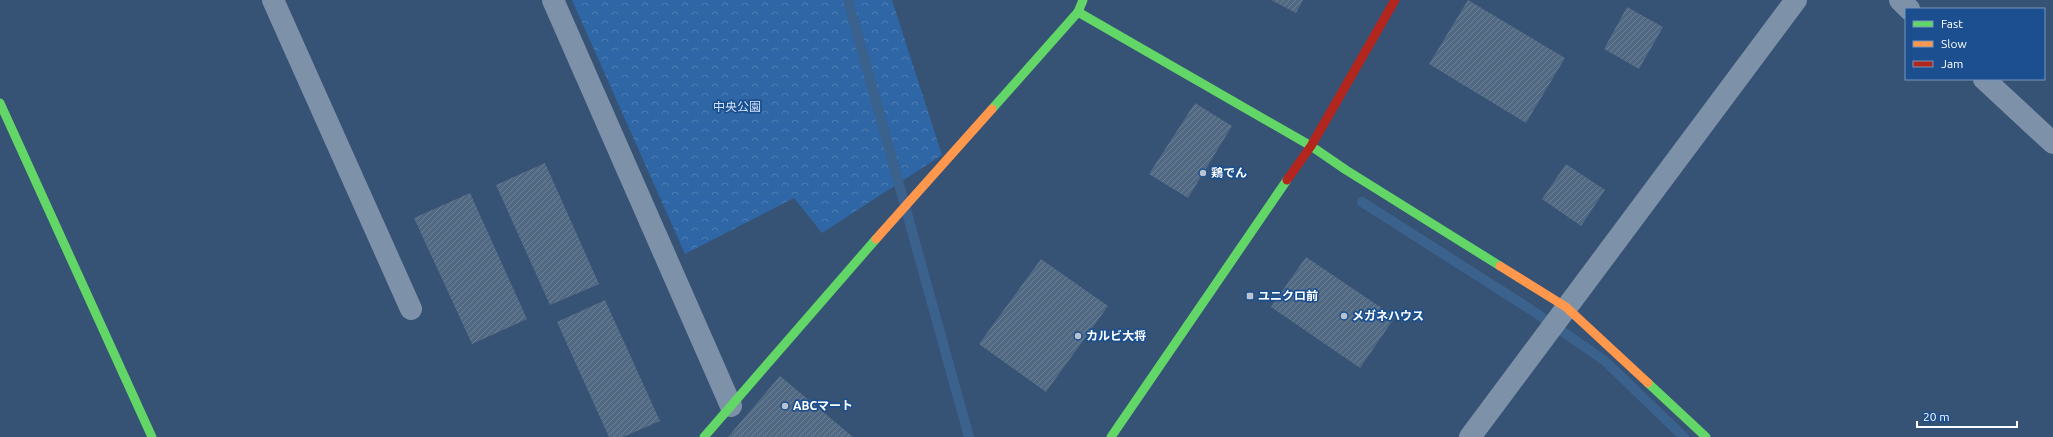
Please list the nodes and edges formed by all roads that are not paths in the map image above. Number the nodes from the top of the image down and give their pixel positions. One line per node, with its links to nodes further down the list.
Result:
1 (273, 0): 14 (street)
2 (553, 0): 15 (street)
3 (1083, 0): 8 (street)
4 (1396, 0): 12 (street)
5 (1796, 0): 13 (street)
6 (1900, 0): 7 (street)
7 (1908, 8)
8 (1078, 12): 12 (street); 15 (street)
9 (1985, 80): 11 (street)
10 (0, 103): 16 (street)
11 (2053, 143)
12 (1312, 146): 13 (street); 18 (street)
13 (1566, 307): 19 (street); 20 (street)
14 (411, 309)
15 (731, 406): 17 (street)
16 (152, 437)
17 (704, 437)
18 (1111, 437)
19 (1470, 437)
20 (1706, 437)

